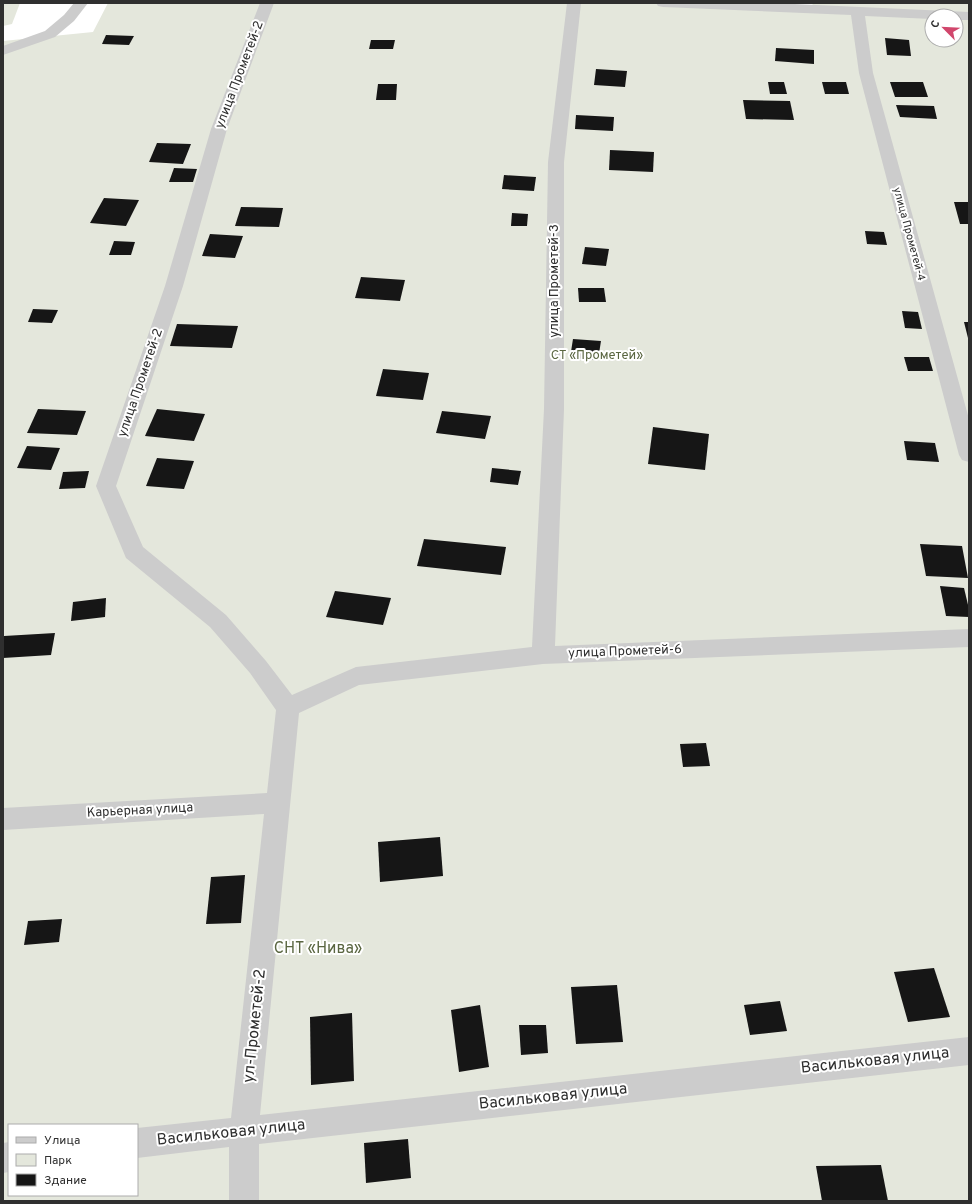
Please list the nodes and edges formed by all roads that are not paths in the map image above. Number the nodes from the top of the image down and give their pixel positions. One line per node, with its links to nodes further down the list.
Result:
1 (81, 3): 8 (street)
2 (267, 3): 12 (street, улица Прометей-2)
3 (574, 3): 11 (street, улица Прометей-3)
4 (663, 3): 5 (street)
5 (806, 5): 6 (street)
6 (858, 12): 7 (street); 9 (street, улица Прометей-4)
7 (969, 16)
8 (3, 51)
9 (969, 455)
10 (969, 638): 11 (street, улица Прометей-6)
11 (543, 655): 12 (street, улица Прометей-6)
12 (288, 708): 13 (street, ул-Прометей-2)
13 (278, 803): 14 (street, Карьерная улица); 16 (street, ул-Прометей-2)
14 (3, 819)
15 (969, 1051): 16 (street, Васильковая улица)
16 (244, 1131): 17 (street, Васильковая улица); 18 (street, ул-Прометей-2)
17 (138, 1143)
18 (244, 1201)

